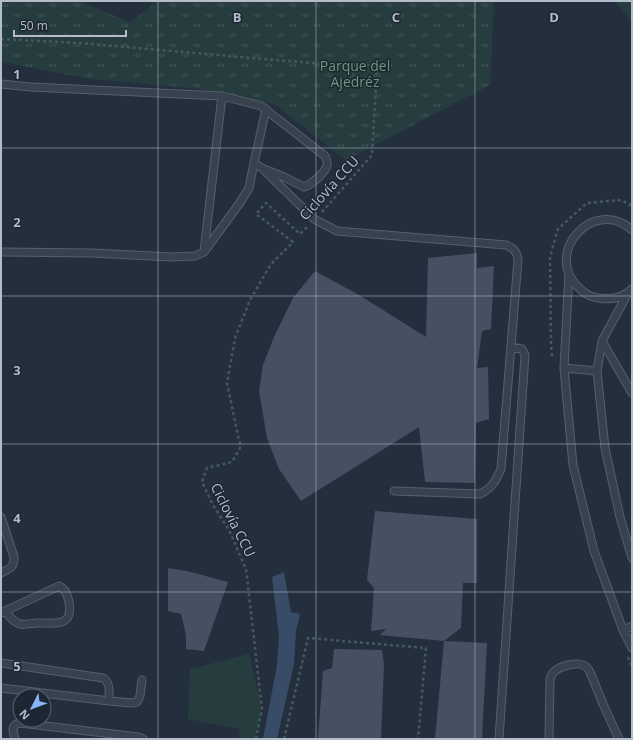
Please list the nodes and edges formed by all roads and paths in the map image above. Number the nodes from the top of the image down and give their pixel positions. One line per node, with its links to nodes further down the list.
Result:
1 (1, 38): 7 (path, Ciclovía CCU)
2 (1, 84): 3 (lane)
3 (222, 96): 4 (lane); 10 (lane)
4 (266, 109): 5 (lane); 6 (lane)
5 (254, 163): 6 (lane); 10 (lane)
6 (262, 168): 7 (lane)
7 (314, 219): 14 (lane); 32 (path, Ciclovía CCU)
8 (630, 226): 11 (lane)
9 (1, 252): 10 (lane)
10 (204, 252)
11 (569, 273): 12 (lane); 15 (lane)
12 (630, 291): 13 (lane)
13 (602, 341): 16 (lane); 17 (lane)
14 (511, 347): 18 (lane); 35 (lane)
15 (564, 368): 16 (lane); 24 (lane)
16 (597, 371): 20 (lane)
17 (632, 393)
18 (394, 492)
19 (1, 517): 21 (lane)
20 (632, 558)
21 (1, 573)
22 (3, 612): 22 (lane)
23 (632, 626): 24 (lane)
24 (623, 630): 25 (lane)
25 (632, 648)
26 (1, 663): 29 (lane)
27 (142, 680): 29 (lane)
28 (1, 688): 29 (lane)
29 (109, 701)
30 (15, 739): 31 (lane)
31 (142, 739)
32 (256, 739)
33 (284, 739): 34 (path)
34 (418, 739)
35 (498, 739)
36 (549, 739): 37 (lane)
37 (619, 739)

